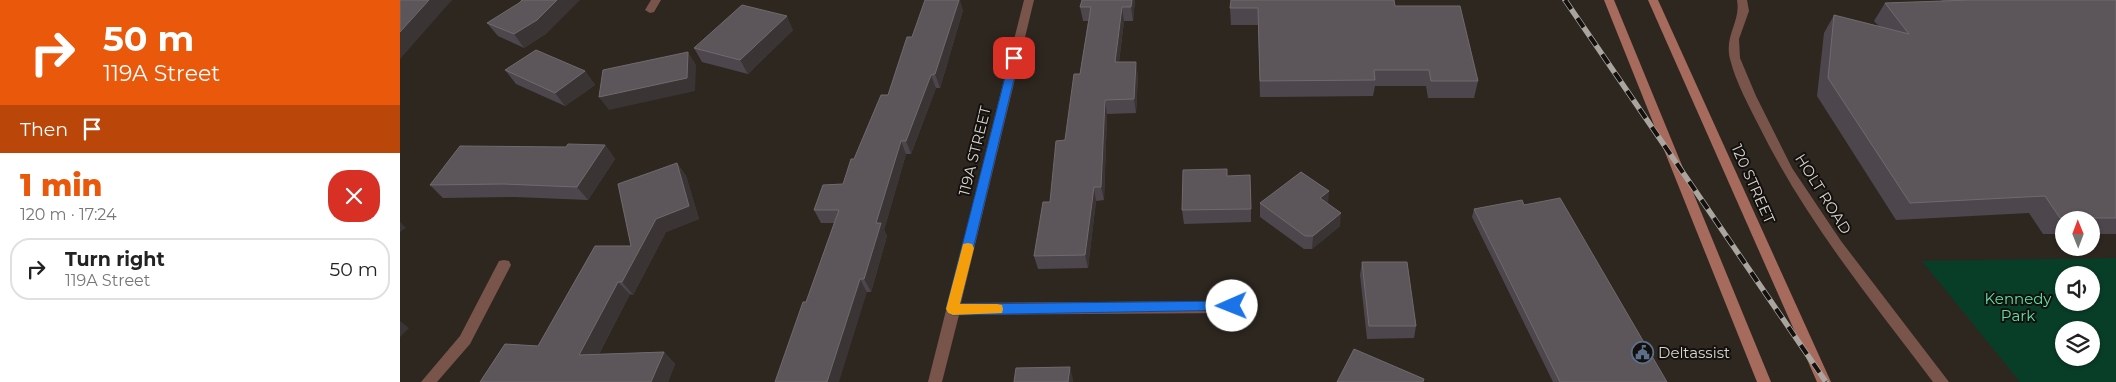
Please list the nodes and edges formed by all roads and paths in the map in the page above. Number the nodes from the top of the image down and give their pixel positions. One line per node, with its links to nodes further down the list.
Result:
1 (656, 0): 6 (street)
2 (1029, 0): 9 (street, 119A STREET)
3 (1609, 0): 12 (main road)
4 (1653, 0): 13 (main road, 120 STREET)
5 (1742, 0): 14 (street, HOLT ROAD)
6 (650, 10)
7 (504, 264): 10 (street)
8 (1232, 306): 9 (street)
9 (953, 309): 11 (street, 119A STREET)
10 (428, 382)
11 (935, 382)
12 (1764, 382)
13 (1824, 382)
14 (1942, 382)

